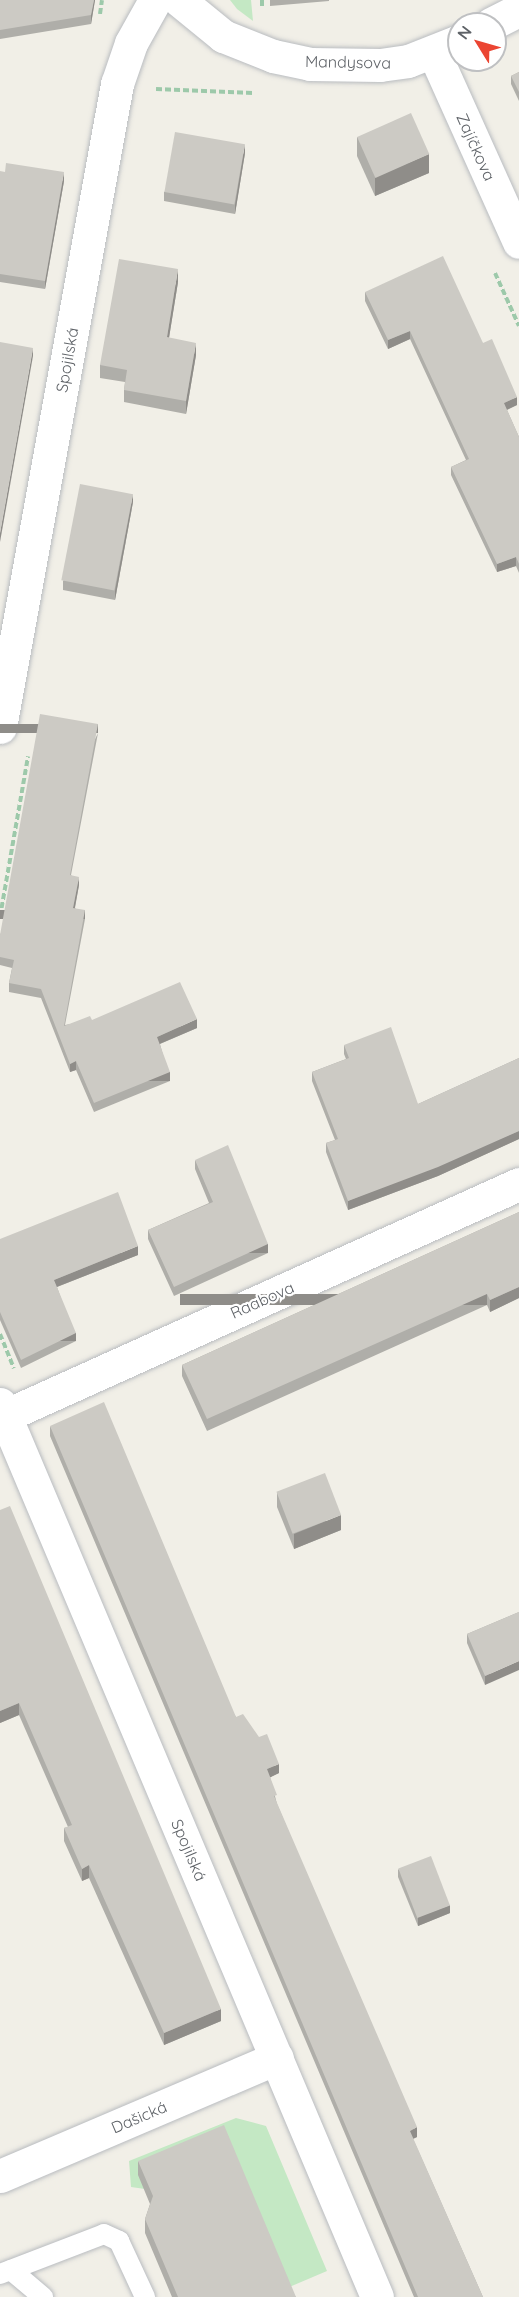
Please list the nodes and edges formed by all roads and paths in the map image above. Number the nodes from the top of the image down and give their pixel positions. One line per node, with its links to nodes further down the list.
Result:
1 (155, 0): 6 (street, Spojilská)
2 (179, 0): 3 (street, Mandysova)
3 (447, 47)
4 (456, 72): 5 (street, Zajíčkova)
5 (519, 242)
6 (0, 727)
7 (519, 1184): 8 (street, Raabova)
8 (2, 1413): 9 (street, Spojilská)
9 (277, 2058): 10 (street, Dašická); 14 (street, Spojilská)
10 (0, 2176)
11 (6, 2272): 12 (lane); 13 (lane)
12 (44, 2297)
13 (145, 2297)
14 (377, 2297)

